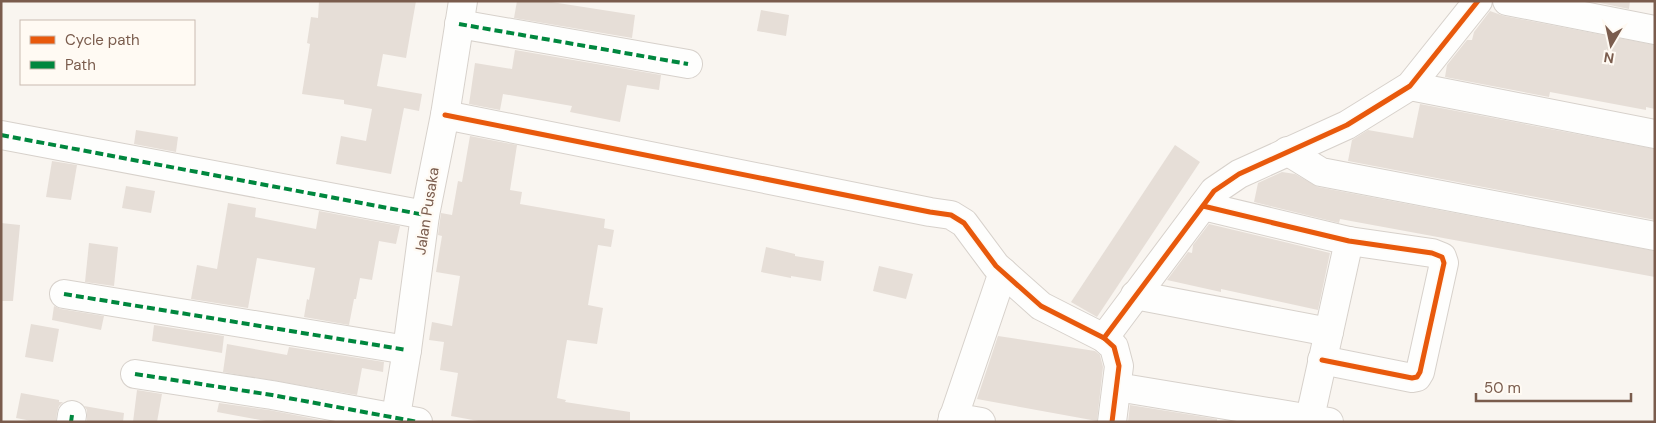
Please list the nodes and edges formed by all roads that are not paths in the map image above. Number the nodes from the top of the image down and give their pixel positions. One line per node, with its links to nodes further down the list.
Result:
1 (1478, 1): 6 (street)
2 (1507, 1): 4 (street)
3 (462, 12): 5 (street); 7 (street, Jalan Pusaka)
4 (1655, 30)
5 (688, 64)
6 (1410, 86): 8 (street); 10 (street)
7 (445, 115): 12 (street, Jalan Pusaka); 15 (street)
8 (1655, 134)
9 (1, 135): 12 (street)
10 (1287, 151): 11 (street); 13 (street)
11 (1203, 206): 14 (street); 17 (street)
12 (425, 215): 20 (street, Jalan Pusaka)
13 (1655, 236)
14 (1349, 241): 18 (street); 21 (street)
15 (1003, 272): 19 (street); 25 (street)
16 (64, 294): 20 (street)
17 (1135, 296): 18 (street); 19 (street)
18 (1329, 332): 21 (street)
19 (1104, 338): 23 (street)
20 (407, 350): 26 (street, Jalan Pusaka)
21 (1322, 360): 27 (street)
22 (135, 374): 26 (street)
23 (1117, 387): 24 (street); 29 (street)
24 (1211, 412): 27 (street)
25 (953, 419): 28 (street)
26 (403, 420)
27 (1315, 421)
28 (981, 422)
29 (1112, 422)

